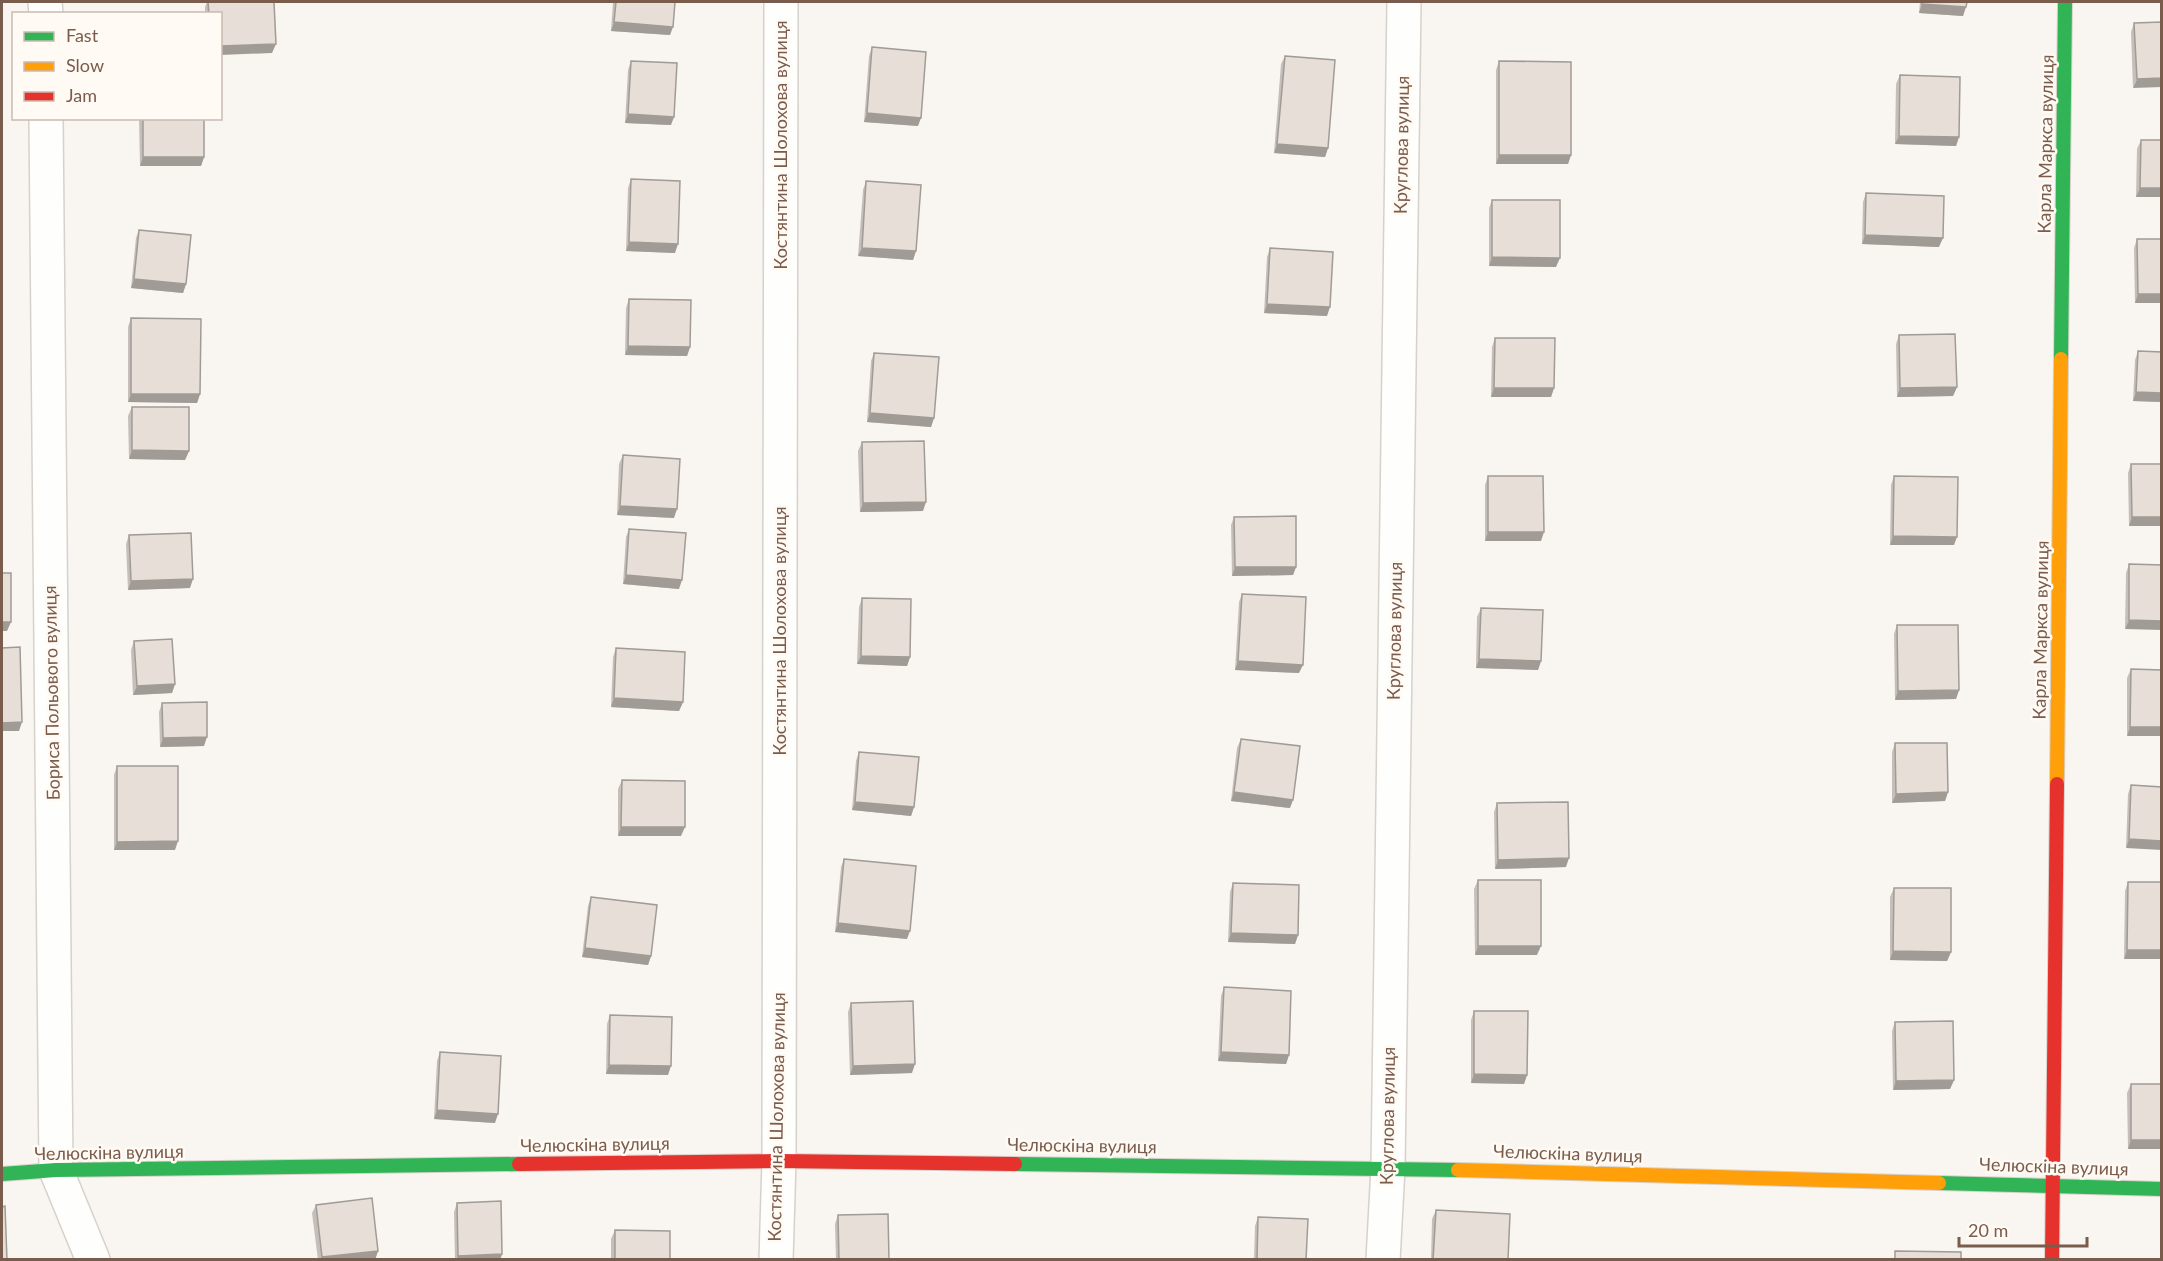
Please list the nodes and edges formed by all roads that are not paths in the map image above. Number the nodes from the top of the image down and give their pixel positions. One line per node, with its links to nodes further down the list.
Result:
1 (781, 2): 5 (street, Костянтина Шолохова вулиця)
2 (1404, 2): 6 (street, Круглова вулиця)
3 (2066, 2): 9 (street, Карла Маркса вулиця)
4 (46, 120): 7 (street, Бориса Польового вулиця)
5 (779, 1161): 6 (street, Челюскіна вулиця); 7 (street, Челюскіна вулиця); 12 (street, Костянтина Шолохова вулиця)
6 (1388, 1168): 9 (street, Челюскіна вулиця); 13 (street, Круглова вулиця)
7 (56, 1170): 8 (street, Челюскіна вулиця); 11 (street, Бориса Польового вулиця)
8 (2, 1174)
9 (2054, 1185): 10 (street, Челюскіна вулиця); 14 (street, Карла Маркса вулиця)
10 (2162, 1189)
11 (93, 1260)
12 (776, 1260)
13 (1383, 1260)
14 (2052, 1260)

